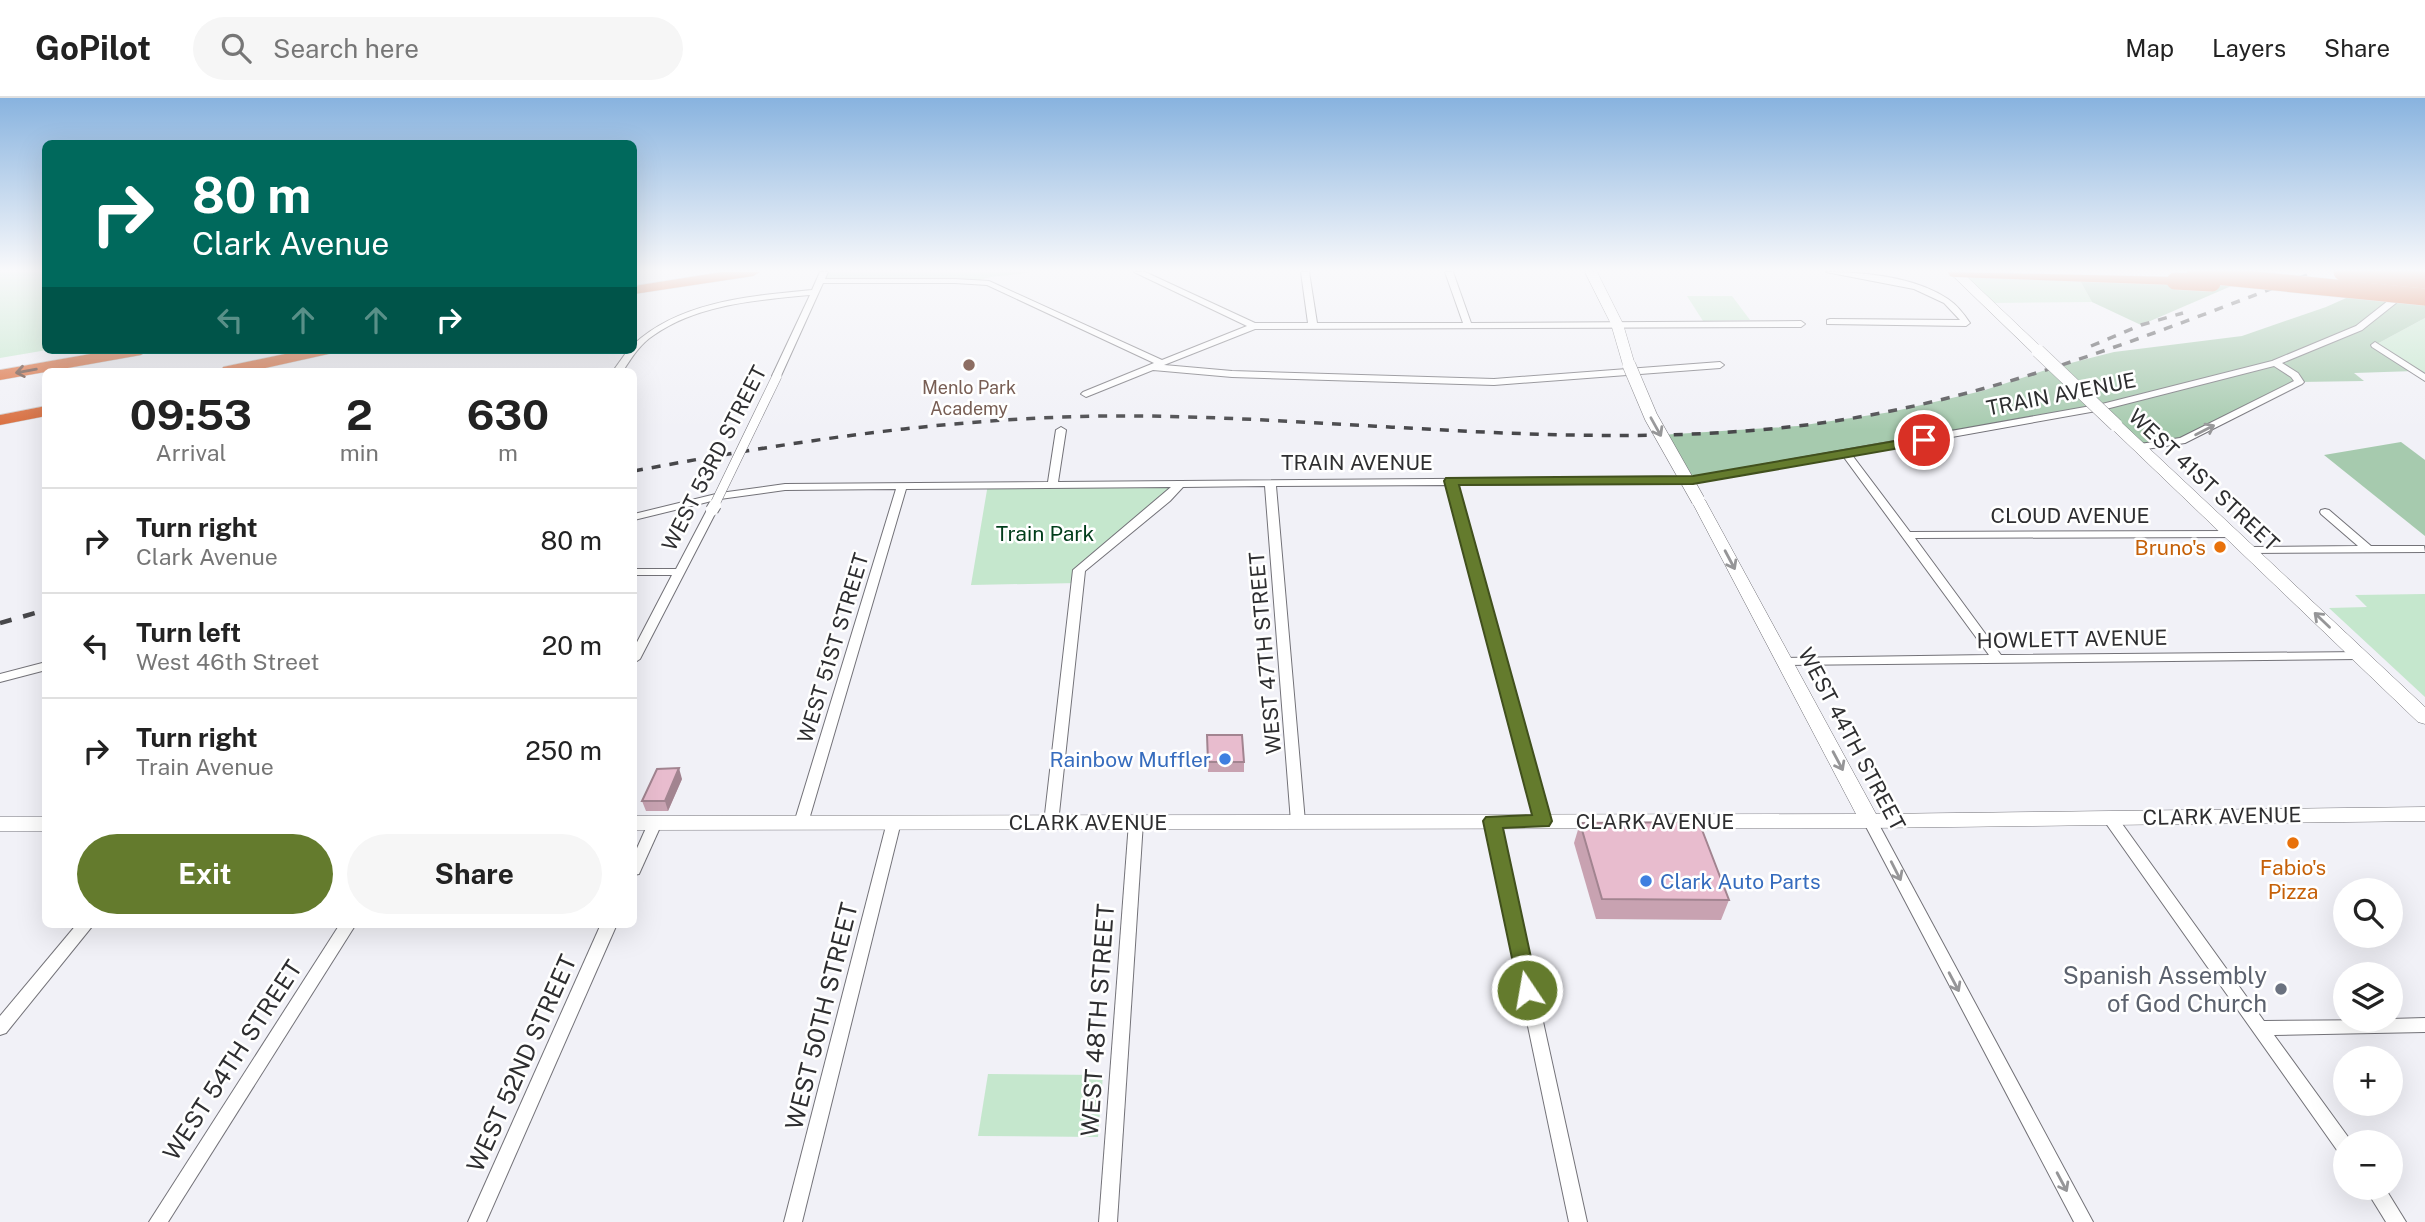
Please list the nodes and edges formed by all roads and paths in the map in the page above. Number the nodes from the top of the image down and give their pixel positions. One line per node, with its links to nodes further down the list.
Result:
1 (666, 324): 12 (street)
2 (800, 324): 21 (street, WEST 53RD STREET)
3 (1073, 324): 17 (street)
4 (1251, 324): 10 (street)
5 (1549, 324): 9 (street)
6 (1617, 324): 46 (street, WEST 44TH STREET, one-way to 46, bridge)
7 (2009, 324): 27 (street, WEST 41ST STREET, bridge)
8 (2364, 324): 16 (street, TRAIN AVENUE)
9 (1468, 325): 11 (street)
10 (1254, 326): 11 (street); 17 (street)
11 (1313, 326)
12 (637, 345)
13 (2375, 345): 22 (street)
14 (118, 354): 20 (highway, one-way to 20)
15 (308, 354): 19 (highway)
16 (2275, 363): 27 (street, one-way to 16); 28 (street, TRAIN AVENUE)
17 (1156, 365): 18 (street); 23 (street)
18 (1720, 365)
19 (243, 368)
20 (0, 375)
21 (777, 376): 42 (street, WEST 53RD STREET, bridge)
22 (2425, 378)
23 (1086, 394)
24 (42, 412): 25 (highway)
25 (0, 421)
26 (1061, 430): 31 (street)
27 (2140, 447): 36 (street, WEST 41ST STREET)
28 (1847, 454): 29 (street, TRAIN AVENUE); 37 (street)
29 (1451, 481): 30 (street, TRAIN AVENUE); 53 (street)
30 (1270, 482): 32 (street, TRAIN AVENUE); 60 (street, WEST 47TH STREET)
31 (1053, 483): 32 (street, TRAIN AVENUE); 33 (street, TRAIN AVENUE)
32 (1181, 483): 58 (street)
33 (902, 485): 35 (street, TRAIN AVENUE); 56 (street, WEST 51ST STREET)
34 (2325, 512): 40 (street)
35 (637, 516)
36 (2232, 534): 37 (street, CLOUD AVENUE); 39 (street, WEST 41ST STREET)
37 (1907, 535): 45 (street)
38 (2424, 549): 40 (street)
39 (2249, 550): 40 (street); 44 (street, WEST 41ST STREET, one-way to 39)
40 (2370, 550)
41 (637, 572): 42 (street)
42 (678, 572): 43 (street, WEST 53RD STREET)
43 (637, 653)
44 (2359, 655): 45 (street, HOWLETT AVENUE); 49 (street, WEST 41ST STREET)
45 (1998, 659): 46 (street, HOWLETT AVENUE)
46 (1785, 661): 54 (street, WEST 44TH STREET, one-way to 54)
47 (42, 667): 48 (street)
48 (0, 678)
49 (2425, 718)
50 (2425, 814): 51 (street, CLARK AVENUE)
51 (2110, 818): 54 (street, CLARK AVENUE); 70 (street)
52 (1492, 821): 53 (street, CLARK AVENUE); 60 (street, CLARK AVENUE); 77 (street)
53 (1543, 821): 54 (street, CLARK AVENUE)
54 (1870, 821): 78 (street, WEST 44TH STREET, one-way to 78)
55 (654, 822): 56 (street, CLARK AVENUE); 61 (street, CLARK AVENUE); 64 (street)
56 (801, 822): 57 (street, CLARK AVENUE)
57 (894, 822): 58 (street, CLARK AVENUE); 75 (street, WEST 50TH STREET)
58 (1051, 822): 59 (street, CLARK AVENUE)
59 (1136, 822): 60 (street, CLARK AVENUE); 76 (street, WEST 48TH STREET)
60 (1298, 822)
61 (637, 823)
62 (0, 824): 63 (street)
63 (42, 824)
64 (637, 863)
65 (83, 928): 69 (street)
66 (345, 928): 73 (street, WEST 54TH STREET)
67 (607, 928): 74 (street, WEST 52ND STREET)
68 (2425, 1025): 70 (street)
69 (0, 1028)
70 (2261, 1028): 71 (street)
71 (2333, 1130)
72 (2382, 1200): 79 (street)
73 (158, 1222)
74 (477, 1222)
75 (793, 1222)
76 (1108, 1222)
77 (1578, 1222)
78 (2084, 1222)
79 (2397, 1222)

